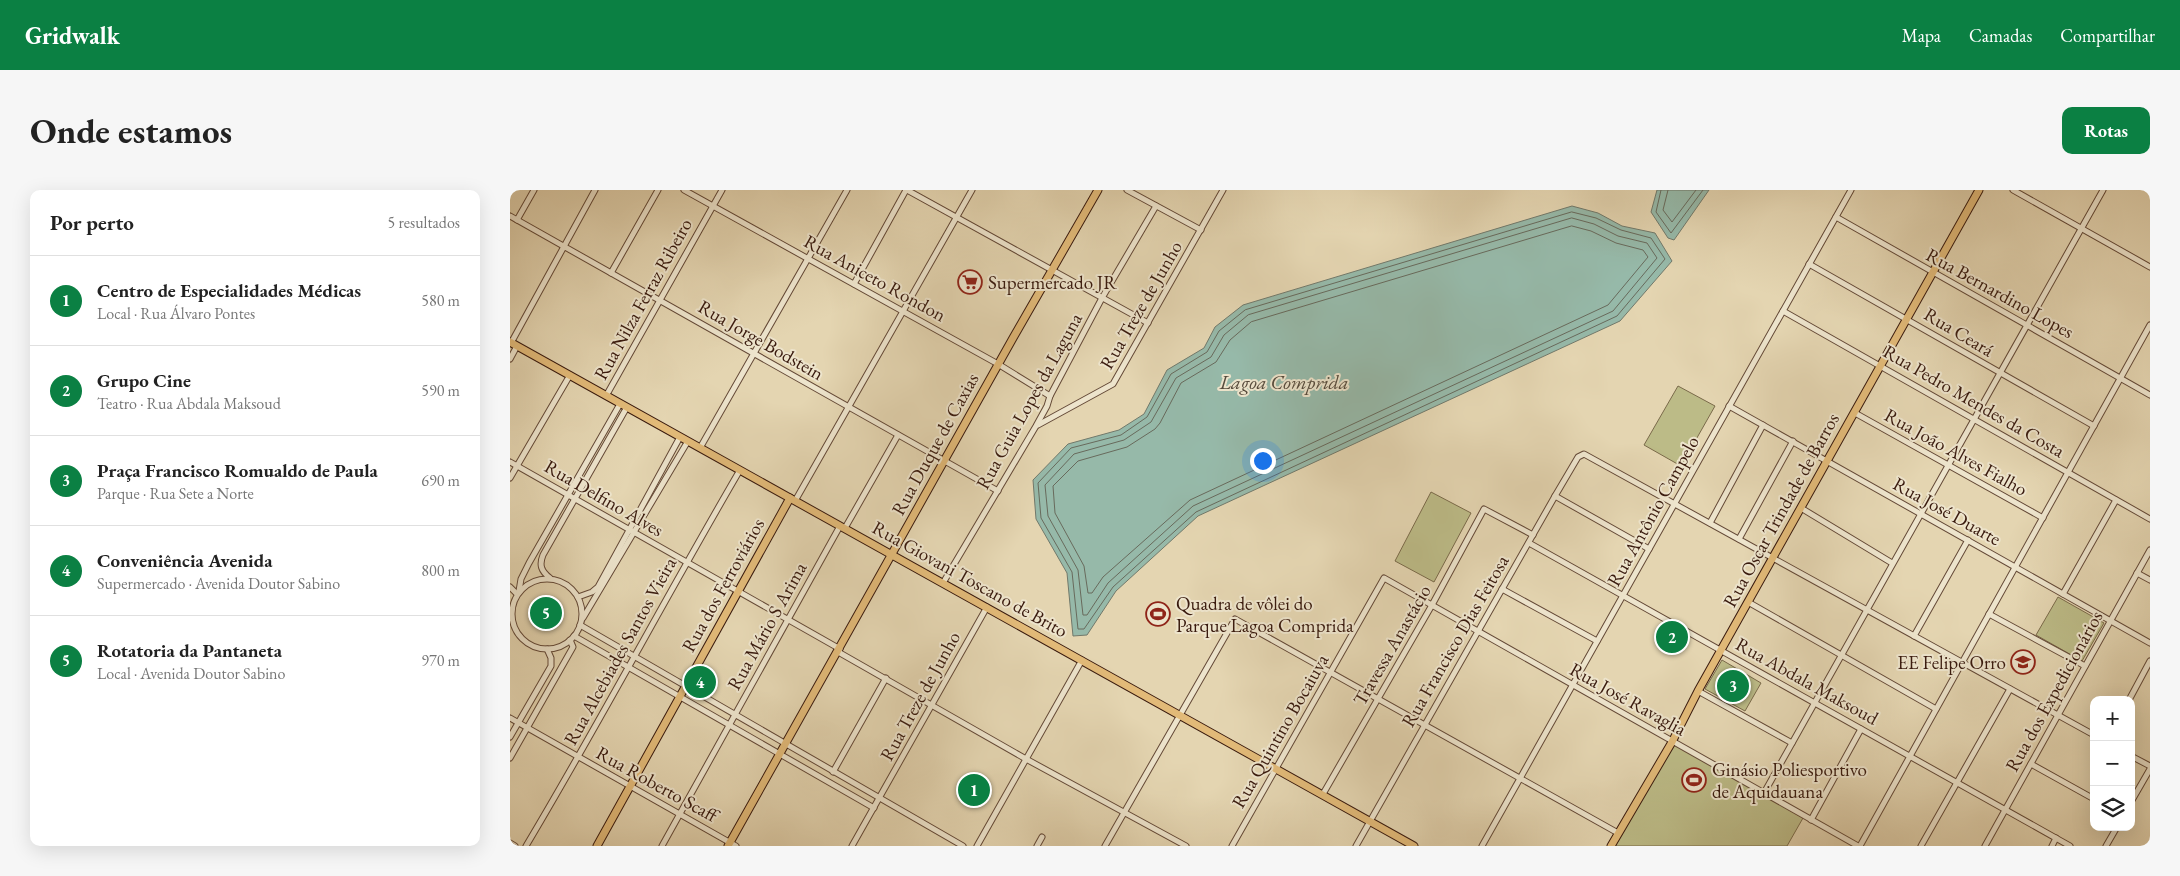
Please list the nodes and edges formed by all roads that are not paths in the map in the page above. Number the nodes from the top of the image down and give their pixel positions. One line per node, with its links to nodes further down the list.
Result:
1 (534, 190): 21 (street)
2 (596, 190): 24 (street)
3 (658, 190): 30 (street)
4 (684, 190): 16 (street, Rua Aniceto Rondon)
5 (722, 190): 16 (street, Rua Nilza Ferraz Ribeiro)
6 (846, 190): 25 (street)
7 (906, 190): 19 (street); 31 (street)
8 (972, 190): 19 (street, Rua dos Ferroviários)
9 (1098, 190): 28 (main road, Rua Duque de Caxias)
10 (1128, 190): 17 (street)
11 (1224, 190): 23 (street, Rua Treze de Junho)
12 (1851, 190): 20 (street, Rua Antônio Campelo)
13 (1980, 190): 29 (main road, Rua Oscar Trindade de Barros)
14 (2013, 190): 22 (street)
15 (2103, 190): 22 (street)
16 (712, 206): 25 (street, Rua Aniceto Rondon); 33 (street, Rua Nilza Ferraz Ribeiro)
17 (1156, 206): 23 (street); 32 (street, Rua Guia Lopes da Laguna)
18 (510, 216): 21 (street, Rua Jorge Bodstein)
19 (956, 217): 28 (street); 34 (street, Rua dos Ferroviários)
20 (1836, 217): 26 (street, Rua Antônio Campelo); 29 (street, Rua Bernardino Lopes)
21 (517, 220): 24 (street, Rua Jorge Bodstein)
22 (2081, 228): 27 (street); 38 (street)
23 (1201, 230): 37 (street, Rua Treze de Junho)
24 (564, 246): 30 (street, Rua Jorge Bodstein); 40 (street)
25 (807, 258): 31 (street, Rua Aniceto Rondon); 41 (street)
26 (1810, 264): 35 (street, Rua Antônio Campelo); 36 (street, Rua Ceará)
27 (2150, 268)
28 (1051, 270): 32 (street); 43 (main road, Rua Duque de Caxias)
29 (1933, 272): 36 (main road, Rua Oscar Trindade de Barros); 38 (street, Rua Bernardino Lopes)
30 (611, 273): 33 (street, Rua Jorge Bodstein)
31 (854, 284): 34 (street, Rua Aniceto Rondon)
32 (1102, 298): 37 (street); 50 (street, Rua Guia Lopes da Laguna)
33 (659, 300): 41 (street, Rua Jorge Bodstein); 49 (street, Rua Nilza Ferraz Ribeiro)
34 (903, 310): 43 (street, Rua Aniceto Rondon); 53 (street, Rua dos Ferroviários)
35 (1783, 311): 44 (street, Rua Pedro Mendes da Costa); 52 (street, Rua Antônio Campelo)
36 (1907, 319): 44 (main road, Rua Oscar Trindade de Barros); 45 (street, Rua Ceará)
37 (1148, 323): 57 (street, Rua Treze de Junho)
38 (2025, 325): 45 (street); 47 (street, Rua Bernardino Lopes)
39 (2150, 325): 47 (street)
40 (513, 344): 42 (street); 46 (main road, Rua Giovani Toscano de Brito)
41 (753, 353): 53 (street, Rua Jorge Bodstein); 63 (street)
42 (510, 359)
43 (998, 364): 50 (street, Rua Aniceto Rondon); 66 (main road, Rua Duque de Caxias)
44 (1881, 365): 54 (main road, Rua Oscar Trindade de Barros); 55 (street, Rua Pedro Mendes da Costa)
45 (1998, 373): 55 (street); 58 (street, Rua Ceará)
46 (570, 375): 49 (main road, Rua Giovani Toscano de Brito); 68 (street)
47 (2120, 378): 48 (street, Rua Bernardino Lopes); 58 (street)
48 (2150, 395)
49 (606, 396): 51 (main road, Rua Giovani Toscano de Brito)
50 (1050, 396): 57 (street, Rua Guia Lopes da Laguna)
51 (624, 405): 60 (main road, Rua Giovani Toscano de Brito); 73 (street); 75 (street)
52 (1730, 406): 56 (street, Rua José Duarte); 78 (street, Rua Antônio Campelo)
53 (849, 408): 59 (street, Rua Jorge Bodstein); 76 (street, Rua dos Ferroviários)
54 (1855, 412): 64 (main road, Rua Oscar Trindade de Barros); 67 (street, Rua João Alves Fialho)
55 (1973, 418): 67 (street); 70 (street, Rua Pedro Mendes da Costa)
56 (1763, 425): 61 (street, Rua José Duarte); 83 (street)
57 (1036, 426): 72 (street, Rua Guia Lopes da Laguna)
58 (2094, 426): 70 (street)
59 (898, 435): 66 (street, Rua Jorge Bodstein); 84 (street, Rua Mário S Arima)
60 (680, 437): 62 (main road, Rua Giovani Toscano de Brito); 85 (street)
61 (1793, 441): 64 (street, Rua José Duarte); 88 (street)
62 (688, 442): 63 (main road, Rua Giovani Toscano de Brito); 86 (street)
63 (700, 448): 69 (main road, Rua Giovani Toscano de Brito)
64 (1827, 461): 79 (main road, Rua Oscar Trindade de Barros); 80 (street, Rua José Duarte)
65 (510, 462): 68 (street, Rua Delfino Alves)
66 (944, 462): 72 (street, Rua Jorge Bodstein); 93 (main road, Rua Duque de Caxias)
67 (1947, 464): 80 (street); 81 (street, Rua João Alves Fialho)
68 (517, 466): 71 (street); 73 (street, Rua Delfino Alves)
69 (740, 470): 76 (main road, Rua Giovani Toscano de Brito); 95 (street, Rua Alcebiades Santos Vieira)
70 (2068, 472): 77 (street, Rua Pedro Mendes da Costa); 81 (street)
71 (510, 478)
72 (998, 490): 102 (street, Rua Guia Lopes da Laguna)
73 (568, 495): 75 (street, Rua Delfino Alves); 106 (street)
74 (1555, 496): 78 (street, Rua Francisco Dias Feitosa); 87 (street, Rua Francisco Dias Feitosa); 91 (street)
75 (574, 498): 85 (street, Rua Delfino Alves); 99 (street)
76 (793, 499): 84 (main road, Rua Giovani Toscano de Brito); 105 (main road, Rua dos Ferroviários)
77 (2116, 500): 82 (street, Rua Pedro Mendes da Costa); 107 (street)
78 (1675, 503): 83 (street); 91 (street, Rua Antônio Campelo)
79 (1801, 508): 94 (main road, Rua Oscar Trindade de Barros); 96 (street)
80 (1920, 513): 89 (street, Rua José Duarte); 96 (street)
81 (2043, 518): 97 (street)
82 (2150, 519)
83 (1710, 523): 88 (street)
84 (842, 527): 93 (main road, Rua Giovani Toscano de Brito); 116 (street, Rua Mário S Arima)
85 (629, 530): 86 (street, Rua Delfino Alves); 108 (street)
86 (635, 533): 95 (street, Rua Delfino Alves); 118 (street)
87 (1533, 535): 90 (street, Rua Francisco Dias Feitosa); 112 (street, Travessa Anastácio)
88 (1739, 539): 94 (street)
89 (1968, 540): 97 (street, Rua José Duarte); 122 (street)
90 (1529, 543): 104 (street, Rua Francisco Dias Feitosa); 109 (street, Rua Abdala Maksoud)
91 (1649, 549): 109 (street, Rua Antônio Campelo)
92 (2150, 550): 98 (street, Rua dos Expedicionários)
93 (892, 555): 102 (main road, Rua Giovani Toscano de Brito); 128 (main road, Rua Duque de Caxias)
94 (1773, 557): 110 (main road, Rua Oscar Trindade de Barros); 114 (street)
95 (686, 562): 105 (street, Rua Delfino Alves); 130 (street, Rua Alcebiades Santos Vieira)
96 (1892, 563): 114 (street)
97 (2015, 567): 107 (street, Rua José Duarte); 115 (street)
98 (2137, 574): 101 (street); 117 (street, Rua dos Expedicionários)
99 (550, 578): 106 (street); 108 (street)
100 (1384, 578): 112 (street, Rua José Ravaglia); 136 (street, Rua Quintino Bocaiuva)
101 (2150, 580)
102 (943, 583): 113 (main road, Rua Giovani Toscano de Brito)
103 (510, 586): 106 (street)
104 (1502, 589): 119 (street, Rua Francisco Dias Feitosa); 124 (street)
105 (738, 591): 116 (street, Rua Delfino Alves); 139 (main road, Rua dos Ferroviários)
106 (518, 592): 111 (street)
107 (2063, 594): 117 (street, Rua José Duarte)
108 (578, 596): 118 (street)
109 (1623, 596): 124 (street, Rua Antônio Campelo); 127 (street, Rua Abdala Maksoud)
110 (1748, 602): 127 (main road, Rua Oscar Trindade de Barros); 129 (street)
111 (511, 605): 120 (street)
112 (1432, 605): 119 (street, Rua José Ravaglia); 144 (street, Travessa Anastácio)
113 (987, 608): 131 (main road, Rua Giovani Toscano de Brito); 146 (street, Rua Treze de Junho)
114 (1866, 609): 122 (street); 129 (street)
115 (1989, 614): 133 (street); 135 (street)
116 (788, 620): 128 (street, Rua Delfino Alves); 148 (street, Rua Mário S Arima)
117 (2111, 620): 125 (street, Rua José Duarte); 135 (street, Rua dos Expedicionários)
118 (581, 623): 121 (street); 130 (street)
119 (1478, 630): 138 (street, Rua José Ravaglia); 153 (street, Rua Francisco Dias Feitosa)
120 (513, 631): 126 (street)
121 (574, 636): 123 (street); 134 (street)
122 (1914, 636): 133 (street)
123 (570, 640): 126 (street); 155 (street)
124 (1597, 642): 138 (street, Rua Antônio Campelo)
125 (2150, 643)
126 (547, 649): 152 (street)
127 (1721, 650): 141 (main road, Rua Oscar Trindade de Barros); 145 (street, Rua Abdala Maksoud)
128 (840, 651): 137 (street, Rua Delfino Alves); 161 (main road, Rua Duque de Caxias)
129 (1841, 655): 145 (street); 147 (street)
130 (634, 656): 134 (street, Rua Alcebiades Santos Vieira); 139 (street)
131 (1082, 660): 149 (main road, Rua Giovani Toscano de Brito); 166 (street)
132 (2150, 661): 143 (street)
133 (1962, 662): 140 (street); 147 (street)
134 (628, 666): 142 (street); 164 (street, Rua Alcebiades Santos Vieira)
135 (2085, 666): 150 (street, Rua dos Expedicionários)
136 (1331, 672): 144 (street); 149 (street); 169 (street, Rua Quintino Bocaiuva)
137 (886, 678): 146 (street, Rua Delfino Alves); 171 (street)
138 (1572, 685): 159 (street, Rua José Ravaglia); 172 (street, Rua Antônio Campelo)
139 (685, 686): 142 (main road, Rua dos Ferroviários); 148 (street)
140 (2010, 689): 150 (street); 173 (street)
141 (1698, 691): 159 (main road, Rua Oscar Trindade de Barros); 160 (street)
142 (680, 696): 154 (street); 174 (main road, Rua dos Ferroviários)
143 (2131, 696)
144 (1379, 699): 153 (street); 176 (street, Travessa Anastácio)
145 (1814, 703): 156 (street, Rua Abdala Maksoud); 160 (street)
146 (933, 704): 166 (street, Rua Delfino Alves); 179 (street, Rua Treze de Junho)
147 (1936, 709): 163 (street)
148 (735, 715): 154 (street, Rua Mário S Arima); 161 (street)
149 (1180, 715): 169 (main road, Rua Giovani Toscano de Brito); 182 (street)
150 (2058, 715): 157 (street); 168 (street, Rua dos Expedicionários)
151 (510, 718): 152 (street, Rua Roberto Scaff)
152 (518, 723): 155 (street, Rua Roberto Scaff); 158 (street)
153 (1424, 724): 172 (street); 185 (street, Rua Francisco Dias Feitosa)
154 (730, 725): 162 (street); 183 (street, Rua Mário S Arima)
155 (527, 728): 164 (street, Rua Roberto Scaff); 165 (street)
156 (1861, 729): 163 (street, Rua Abdala Maksoud); 184 (street)
157 (2090, 733)
158 (510, 737)
159 (1672, 742): 175 (street, Rua José Ravaglia); 187 (main road, Rua Oscar Trindade de Barros)
160 (1792, 743): 175 (street)
161 (785, 744): 162 (main road, Rua Duque de Caxias); 171 (street)
162 (780, 754): 180 (street); 191 (main road, Rua Duque de Caxias)
163 (1910, 756): 173 (street, Rua Abdala Maksoud); 207 (street)
164 (579, 757): 174 (street, Rua Roberto Scaff); 193 (street, Rua Alcebiades Santos Vieira)
165 (510, 758)
166 (1026, 759): 182 (street, Rua Delfino Alves); 198 (street)
167 (2135, 759): 170 (street)
168 (2031, 764): 178 (street); 181 (street, Rua dos Expedicionários)
169 (1276, 768): 176 (main road, Rua Giovani Toscano de Brito); 202 (street, Rua Quintino Bocaiuva)
170 (2150, 768): 177 (street)
171 (833, 772): 179 (street)
172 (1520, 778): 187 (street); 205 (street, Rua Antônio Campelo)
173 (1957, 783): 181 (street, Rua Abdala Maksoud); 208 (street)
174 (630, 786): 183 (street, Rua Roberto Scaff); 194 (main road, Rua dos Ferroviários)
175 (1764, 793): 184 (street, Rua José Ravaglia)
176 (1323, 794): 185 (main road, Rua Giovani Toscano de Brito)
177 (2135, 795)
178 (2090, 797)
179 (880, 799): 180 (street, Rua Treze de Junho); 197 (street)
180 (874, 808): 196 (street)
181 (2005, 810): 189 (street, Rua Abdala Maksoud); 209 (street, Rua dos Expedicionários)
182 (1124, 812): 200 (street); 201 (street, Rua Delfino Alves)
183 (680, 814): 191 (street, Rua Roberto Scaff); 195 (street, Rua Mário S Arima)
184 (1811, 820): 207 (street, Rua José Ravaglia)
185 (1370, 821): 203 (street, Rua Francisco Dias Feitosa); 204 (main road, Rua Giovani Toscano de Brito)
186 (2115, 831): 212 (street)
187 (1618, 833): 206 (main road, Rua Oscar Trindade de Barros)
188 (1042, 837): 199 (street)
189 (2056, 838): 210 (street); 211 (street, Rua Abdala Maksoud)
190 (510, 843): 192 (street)
191 (732, 845)
192 (515, 846)
193 (526, 846)
194 (597, 846)
195 (662, 846)
196 (852, 846)
197 (962, 846)
198 (977, 846)
199 (1037, 846)
200 (1105, 846)
201 (1186, 846)
202 (1232, 846)
203 (1356, 846)
204 (1414, 846)
205 (1482, 846)
206 (1611, 846)
207 (1859, 846)
208 (1921, 846)
209 (1985, 846)
210 (2052, 846)
211 (2070, 846)
212 (2106, 846)

